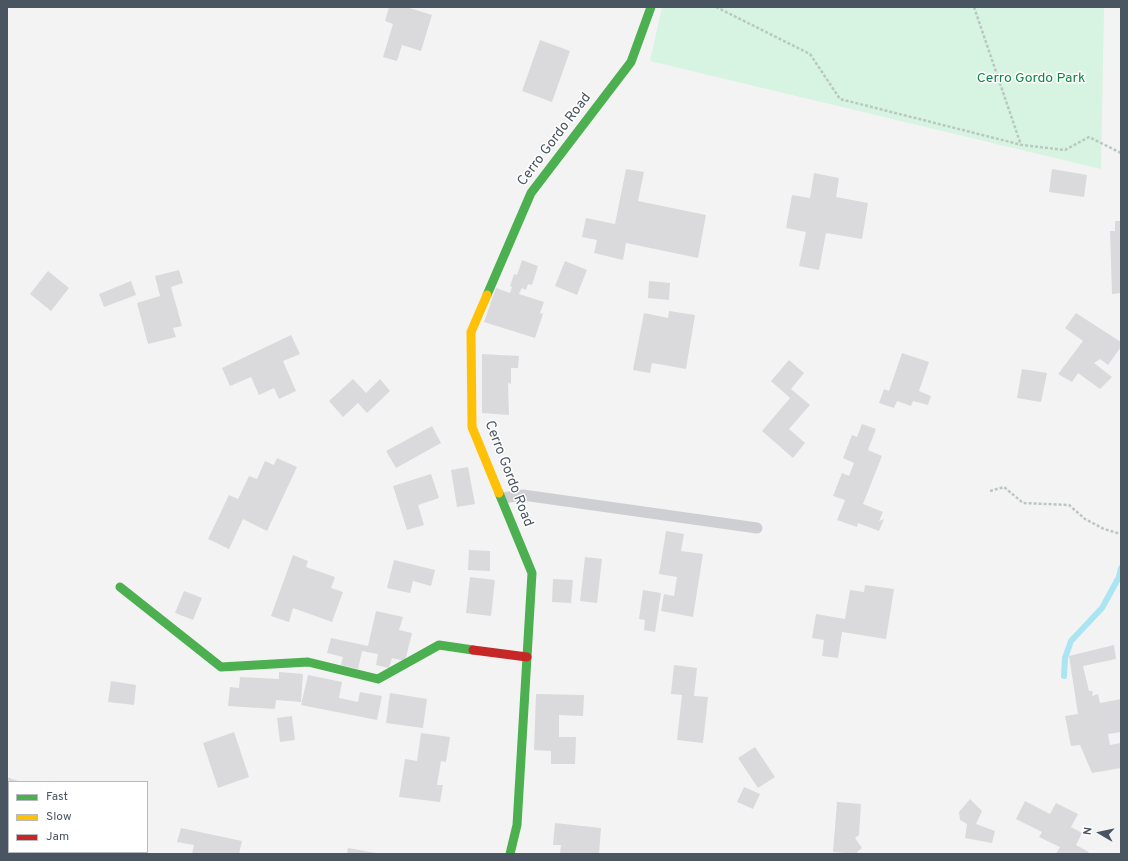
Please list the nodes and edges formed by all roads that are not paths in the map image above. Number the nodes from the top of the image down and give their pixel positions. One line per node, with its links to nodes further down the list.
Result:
1 (652, 7): 2 (street, Cerro Gordo Road)
2 (502, 498): 3 (lane); 5 (street, Cerro Gordo Road)
3 (757, 528)
4 (120, 587): 5 (street)
5 (527, 657): 6 (street, Cerro Gordo Road)
6 (510, 854)

